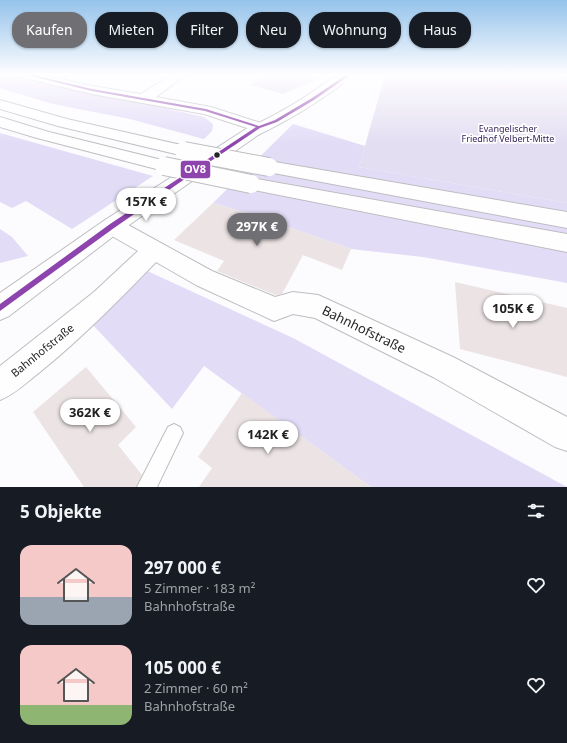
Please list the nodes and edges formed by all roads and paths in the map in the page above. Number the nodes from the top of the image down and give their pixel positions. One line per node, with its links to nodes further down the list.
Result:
1 (145, 98): 5 (main road)
2 (314, 98): 5 (main road)
3 (0, 104): 6 (main road, bridge)
4 (0, 122): 8 (main road, bridge)
5 (259, 127): 7 (main road)
6 (567, 220)
7 (112, 226): 9 (main road, Bahnhofstraße); 10 (main road)
8 (567, 243)
9 (154, 250): 11 (main road, Bahnhofstraße); 13 (main road, Bahnhofstraße)
10 (0, 308)
11 (0, 385)
12 (174, 434): 14 (lane)
13 (567, 435)
14 (147, 487)

